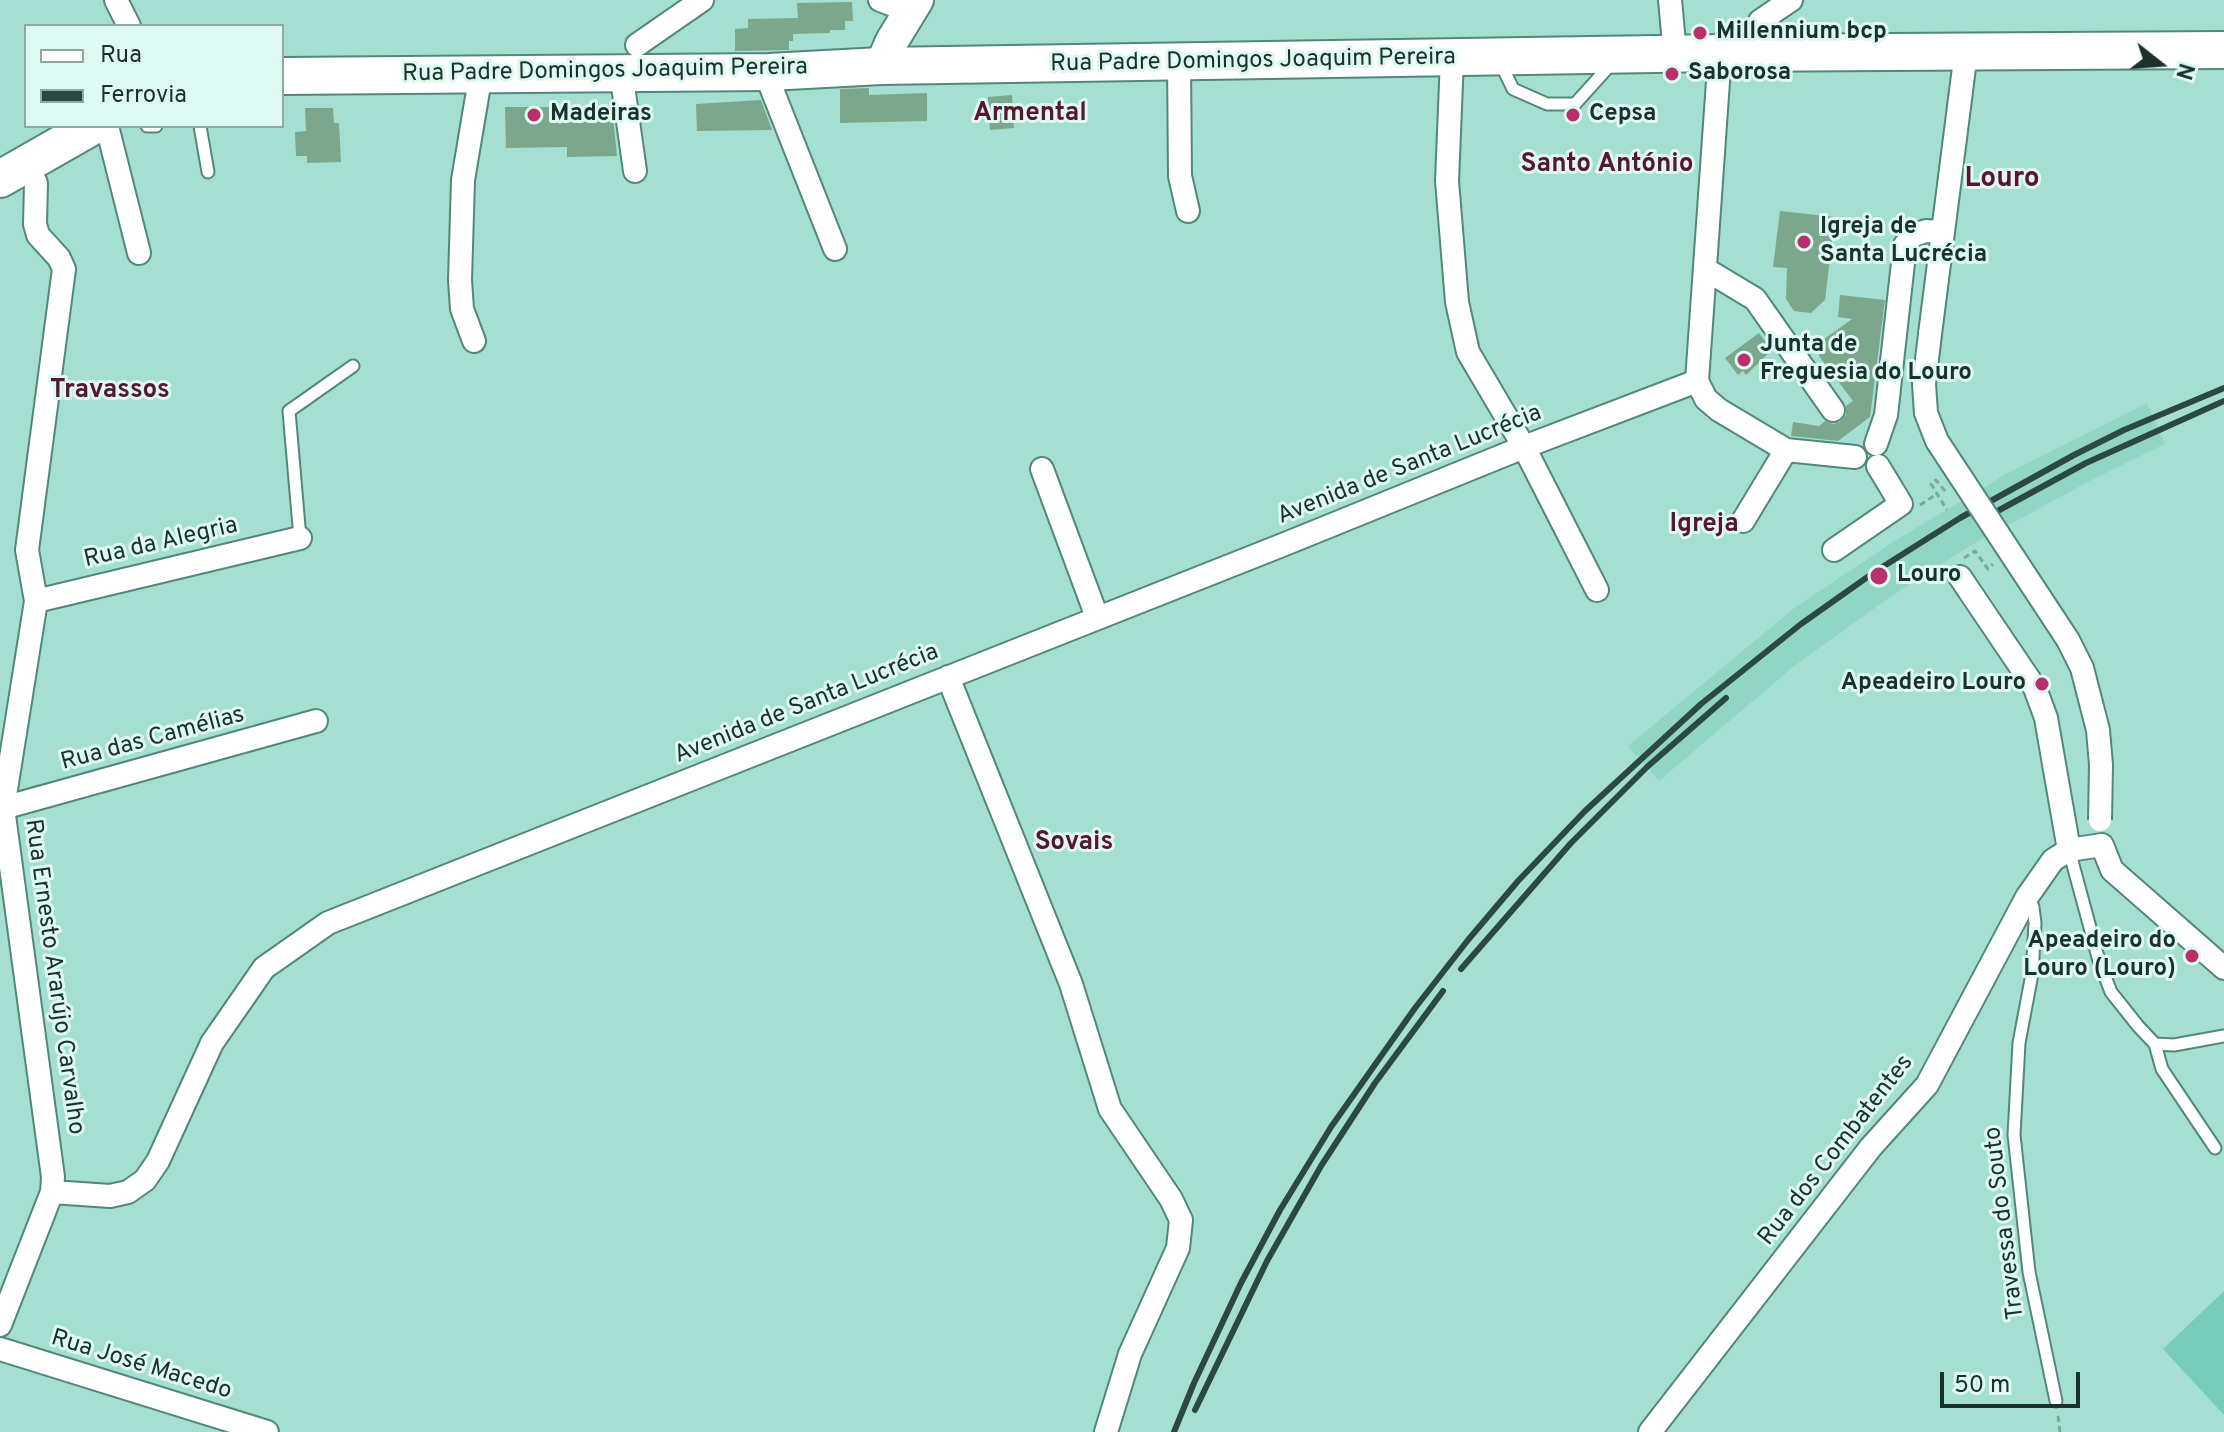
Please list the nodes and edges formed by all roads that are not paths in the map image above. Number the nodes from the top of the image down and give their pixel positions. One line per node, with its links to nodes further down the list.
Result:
1 (116, 0): 7 (street)
2 (702, 0): 13 (street)
3 (880, 0): 6 (street)
4 (1670, 0): 11 (street)
5 (1791, 0): 10 (street)
6 (914, 6): 17 (main road); 18 (main road)
7 (128, 24)
8 (2224, 50): 9 (main road, Rua Padre Domingos Joaquim Pereira)
9 (1966, 52): 10 (main road, Rua Padre Domingos Joaquim Pereira); 29 (street)
10 (1734, 53): 11 (main road, Rua Padre Domingos Joaquim Pereira); 32 (street)
11 (1675, 54): 12 (main road, Rua Padre Domingos Joaquim Pereira)
12 (1619, 56): 14 (main road, Rua Padre Domingos Joaquim Pereira); 14 (lane)
13 (629, 58): 19 (main road, Rua Padre Domingos Joaquim Pereira); 20 (main road, Rua Padre Domingos Joaquim Pereira); 26 (street)
14 (1498, 58): 15 (main road, Rua Padre Domingos Joaquim Pereira)
15 (1452, 59): 16 (main road, Rua Padre Domingos Joaquim Pereira); 37 (street)
16 (1179, 62): 18 (main road, Rua Padre Domingos Joaquim Pereira); 28 (street)
17 (881, 66): 18 (main road, Rua Padre Domingos Joaquim Pereira); 19 (main road, Rua Padre Domingos Joaquim Pereira)
18 (922, 66)
19 (769, 72): 30 (street)
20 (477, 73): 21 (main road, Rua Padre Domingos Joaquim Pereira); 33 (street)
21 (284, 76)
22 (89, 128): 25 (main road)
23 (108, 128): 31 (street)
24 (200, 128): 27 (lane)
25 (13, 171): 46 (street, Rua Ernesto Ararújo Carvalho)
26 (635, 171)
27 (208, 172)
28 (1188, 211)
29 (1943, 232): 39 (street); 51 (street, bridge)
30 (835, 249)
31 (139, 253)
32 (1705, 269): 35 (street); 36 (street)
33 (474, 341)
34 (353, 366): 42 (lane)
35 (1697, 381): 37 (street, Avenida de Santa Lucrécia); 38 (street)
36 (1833, 410)
37 (1524, 447): 45 (street); 47 (street, Avenida de Santa Lucrécia)
38 (1786, 450): 39 (street); 41 (street)
39 (1877, 455): 43 (street)
40 (1042, 469): 47 (street)
41 (1743, 521)
42 (300, 538): 46 (street, Rua da Alegria)
43 (1834, 550)
44 (1966, 586): 52 (street)
45 (1597, 590)
46 (36, 601): 50 (street, Rua Ernesto Ararújo Carvalho)
47 (1097, 617): 48 (street, Avenida de Santa Lucrécia)
48 (948, 677): 58 (street, Avenida de Santa Lucrécia); 63 (street)
49 (316, 721): 50 (street, Rua das Camélias)
50 (3, 808): 58 (street, Rua Ernesto Ararújo Carvalho)
51 (2102, 845): 52 (street); 54 (street)
52 (2069, 850): 53 (street, Rua dos Combatentes); 56 (lane)
53 (2027, 897): 61 (lane, Travessa do Souto); 64 (street, Rua dos Combatentes)
54 (2224, 968)
55 (2224, 1036): 56 (lane)
56 (2155, 1044): 57 (lane)
57 (2215, 1148)
58 (52, 1192): 59 (street, Rua Ernesto Ararújo Carvalho)
59 (0, 1325)
60 (0, 1349): 62 (street, Rua José Macedo)
61 (2056, 1401)
62 (267, 1432)
63 (1106, 1432)
64 (1650, 1432)

